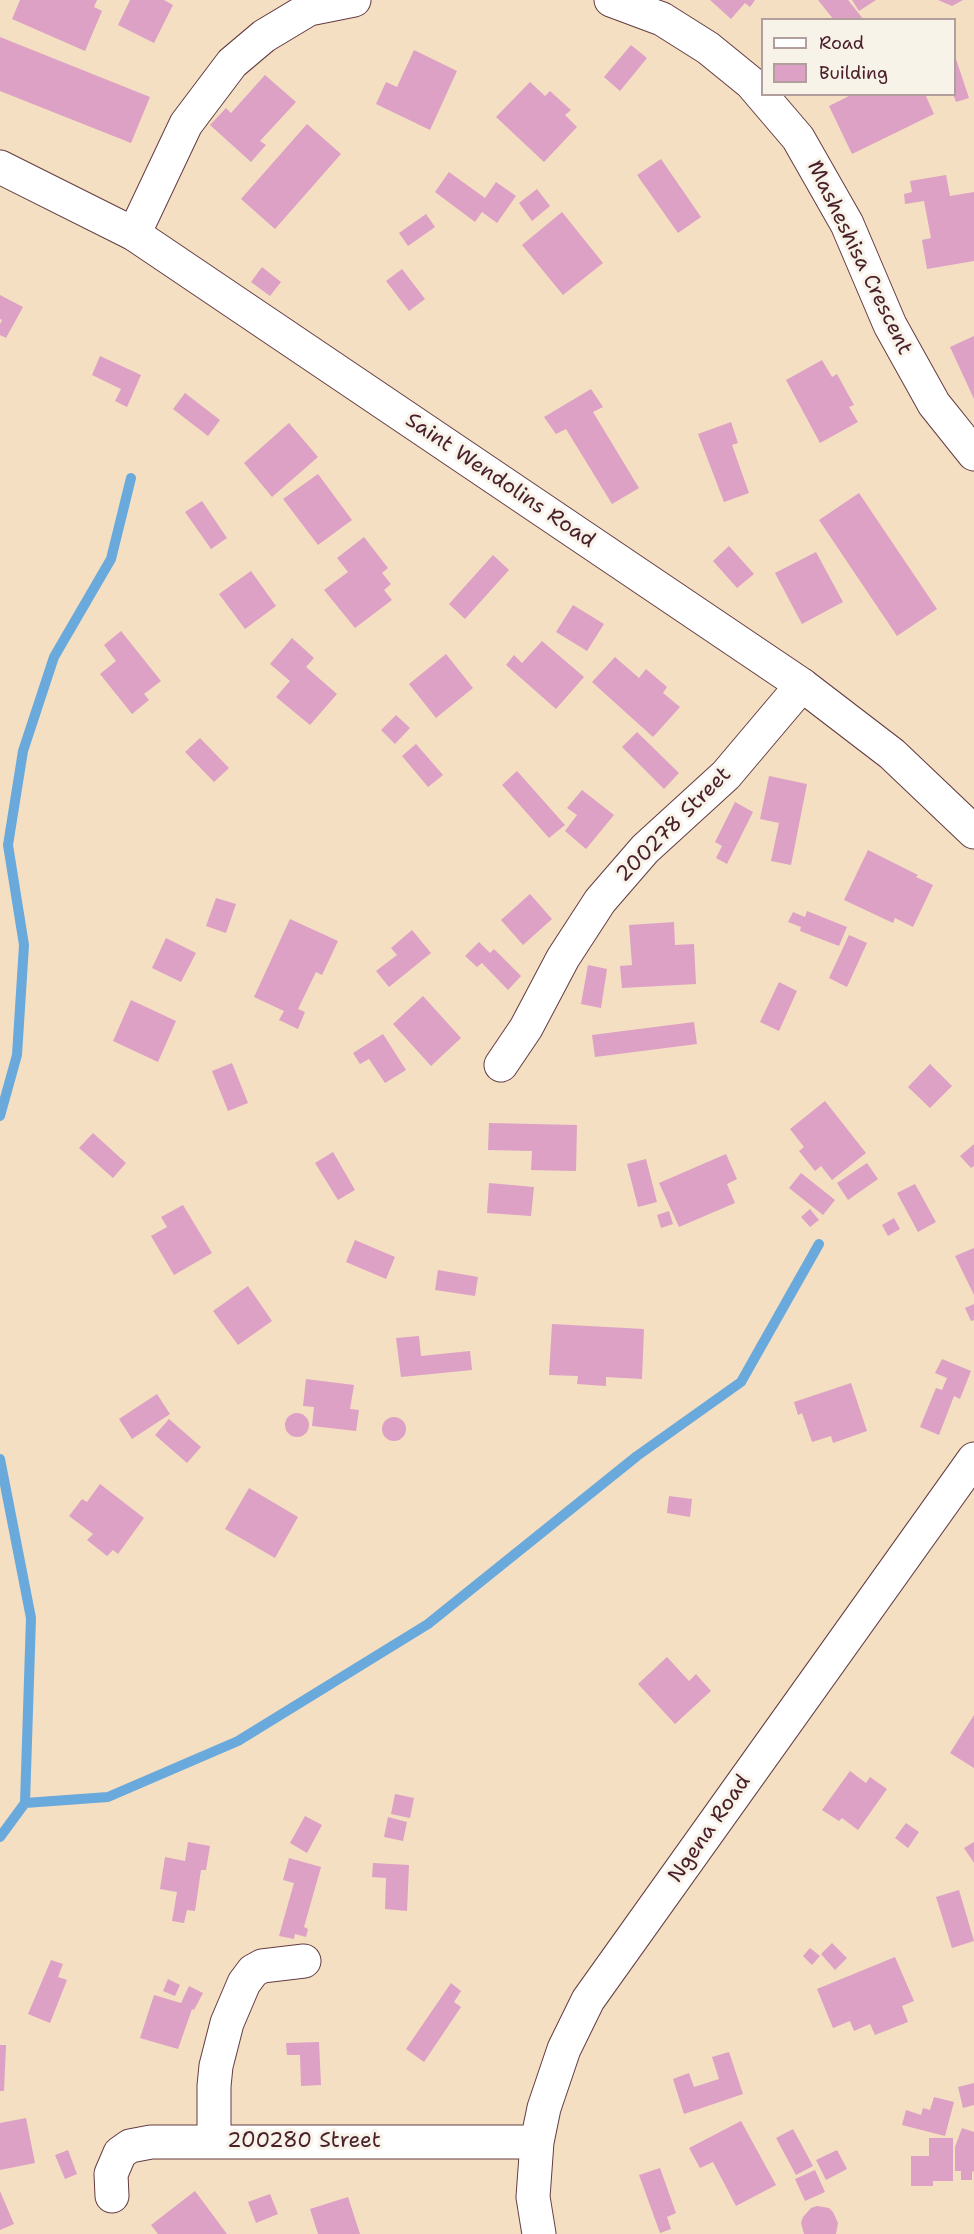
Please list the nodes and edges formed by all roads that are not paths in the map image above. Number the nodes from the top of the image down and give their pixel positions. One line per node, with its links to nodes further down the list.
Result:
1 (354, 0): 6 (street)
2 (611, 0): 3 (street, Masheshisa Crescent)
3 (761, 95)
4 (762, 96): 7 (street, Masheshisa Crescent)
5 (0, 167): 6 (street, Saint Wendolins Road)
6 (134, 234): 8 (street, Saint Wendolins Road)
7 (974, 454)
8 (802, 685): 9 (street, Saint Wendolins Road); 10 (street, 200278 Street)
9 (974, 832)
10 (501, 1065)
11 (974, 1459): 14 (street, Ngena Road)
12 (304, 1961): 13 (street)
13 (214, 2142): 14 (street, 200280 Street); 15 (street, 200280 Street)
14 (537, 2142): 16 (street, Ngena Road)
15 (112, 2196)
16 (539, 2234)

